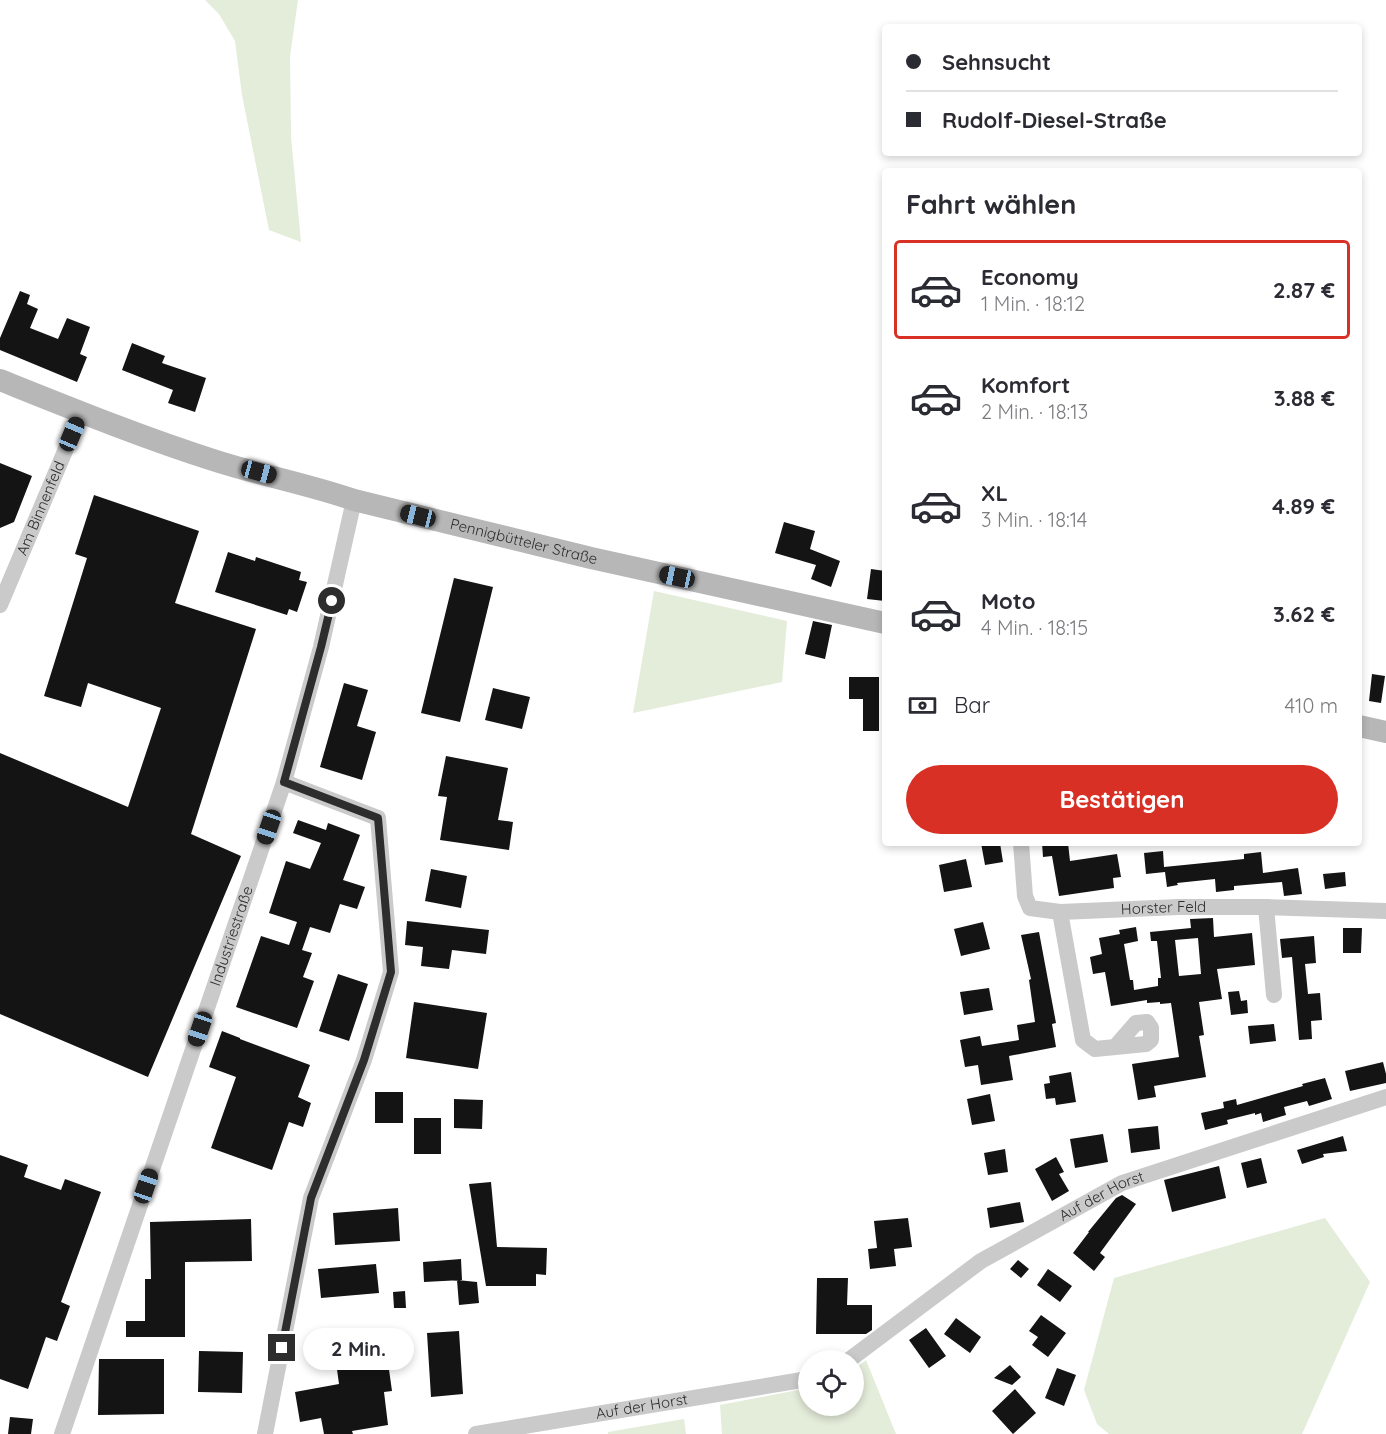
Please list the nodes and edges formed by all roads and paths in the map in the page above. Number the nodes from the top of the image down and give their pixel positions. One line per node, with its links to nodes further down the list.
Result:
1 (0, 380): 2 (street, Pennigbütteler Straße)
2 (81, 413): 3 (street, Pennigbütteler Straße); 4 (street, Am Binnenfeld)
3 (354, 500): 5 (street, Pennigbütteler Straße); 8 (street, Industriestraße)
4 (0, 605)
5 (882, 621)
6 (1362, 727): 7 (street)
7 (1386, 732)
8 (284, 782): 18 (street, Industriestraße); 19 (street)
9 (1021, 846): 12 (street, Horster Feld)
10 (1266, 907): 11 (street, Horster Feld); 12 (street, Horster Feld); 13 (street)
11 (1386, 911)
12 (1060, 912): 14 (street)
13 (1274, 995)
14 (1115, 1047)
15 (1386, 1096): 16 (street, Auf der Horst)
16 (862, 1350)
17 (798, 1381): 20 (street, Auf der Horst)
18 (62, 1434)
19 (265, 1434)
20 (476, 1434)

